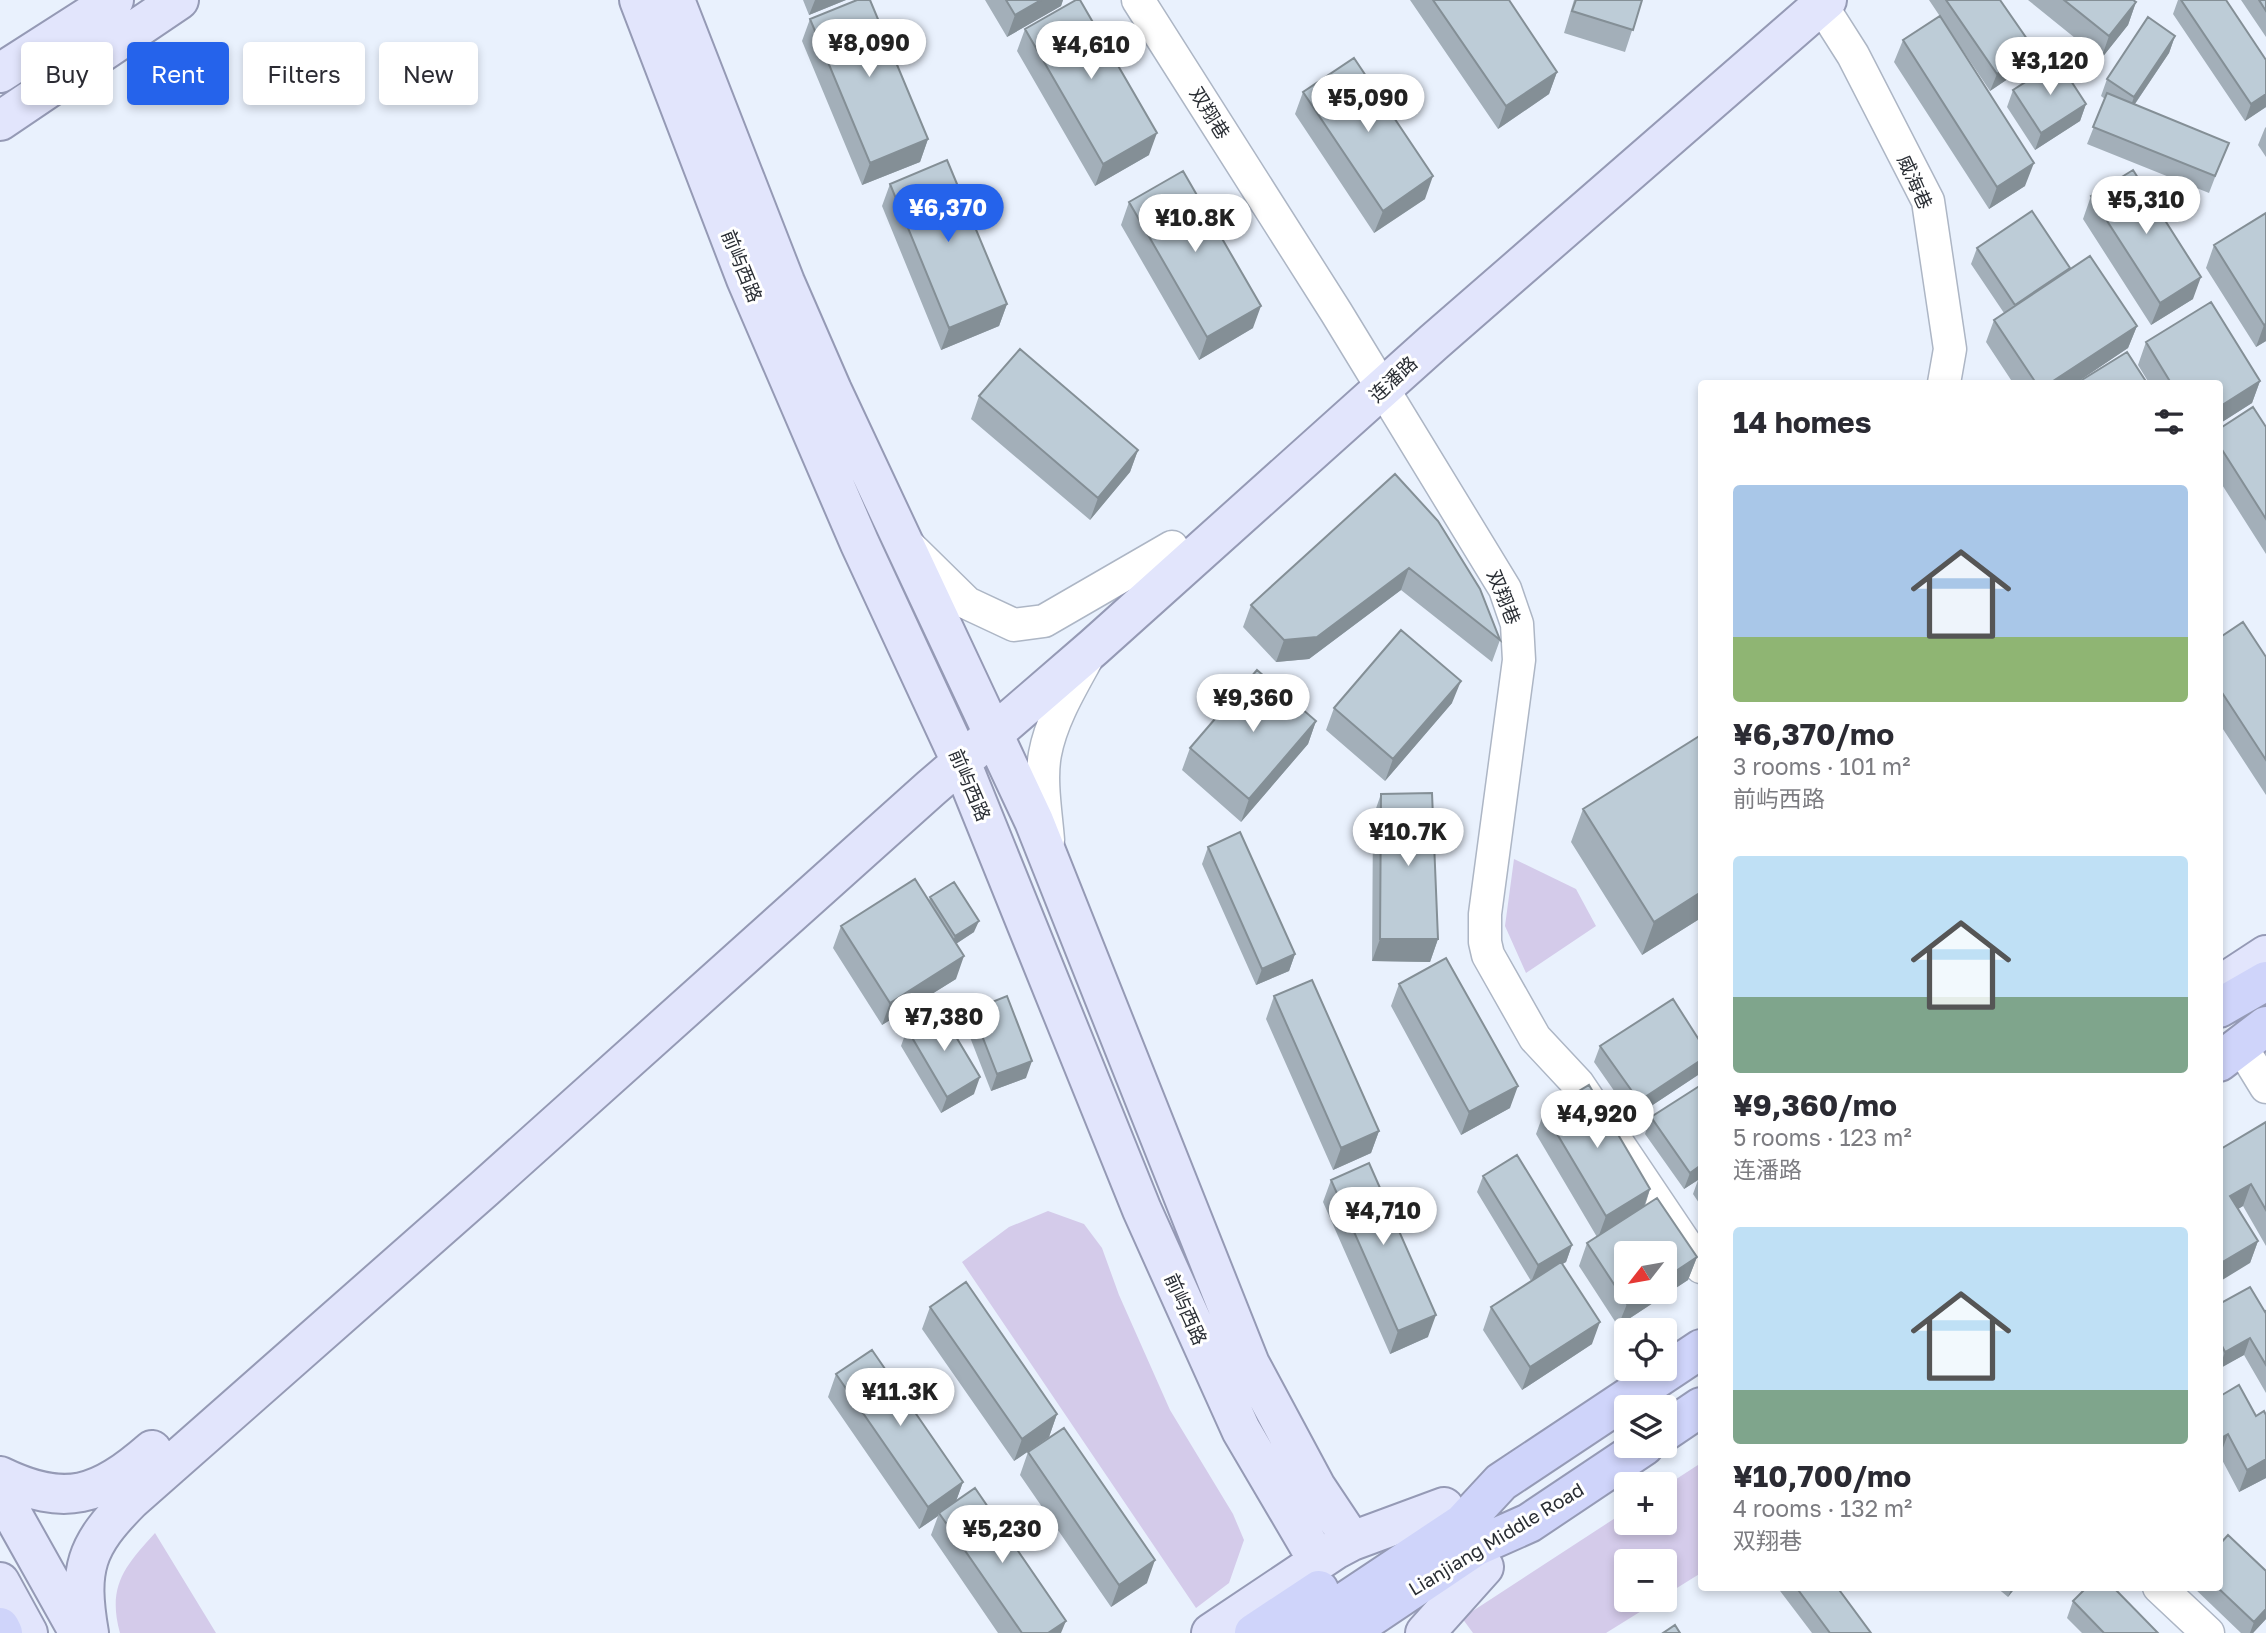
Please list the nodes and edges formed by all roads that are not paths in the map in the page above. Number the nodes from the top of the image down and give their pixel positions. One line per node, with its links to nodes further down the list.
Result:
1 (114, 0): 7 (main road)
2 (179, 0): 8 (main road)
3 (639, 0): 15 (main road, 前屿西路)
4 (676, 0): 11 (main road, 前屿西路)
5 (1138, 0): 9 (street, 双翔巷)
6 (1815, 1): 9 (main road, 连潘路); 10 (street, 威海巷)
7 (0, 72)
8 (0, 121)
9 (1377, 378): 12 (main road, 连潘路); 13 (main road, 连潘路); 21 (street, 双翔巷)
10 (1945, 380)
11 (901, 538): 12 (street); 14 (main road, 前屿西路)
12 (1172, 547): 14 (main road, 连潘路)
13 (1094, 647): 14 (main road, 连潘路); 16 (street)
14 (989, 725): 15 (main road, 连潘路); 16 (main road, 前屿西路)
15 (957, 753): 26 (main road); 33 (main road, 前屿西路); 42 (main road)
16 (1050, 859): 32 (main road, 前屿西路)
17 (2266, 955): 19 (main road)
18 (2266, 981): 20 (highway)
19 (2223, 987)
20 (2223, 1006)
21 (1698, 1263)
22 (1698, 1351): 27 (highway, Lianjiang Middle Road)
23 (1698, 1409): 24 (highway)
24 (1677, 1423)
25 (1626, 1458): 31 (highway, Lianjiang Middle Road)
26 (0, 1476)
27 (1501, 1482): 29 (highway); 36 (highway, Lianjiang Middle Road)
28 (0, 1492): 41 (main road)
29 (1444, 1507): 32 (main road); 44 (highway)
30 (0, 1522): 40 (main road)
31 (1529, 1523): 36 (highway); 36 (highway, Lianjiang Middle Road)
32 (1352, 1541): 33 (main road)
33 (1318, 1561): 43 (main road)
34 (0, 1583): 39 (main road)
35 (2163, 1591): 46 (street)
36 (1393, 1625): 45 (highway, Lianjiang Middle Road)
37 (0, 1627): 38 (highway)
38 (3, 1633)
39 (28, 1633)
40 (62, 1633)
41 (79, 1633)
42 (89, 1633)
43 (1211, 1633)
44 (1254, 1633)
45 (1298, 1633)
46 (2208, 1633)

